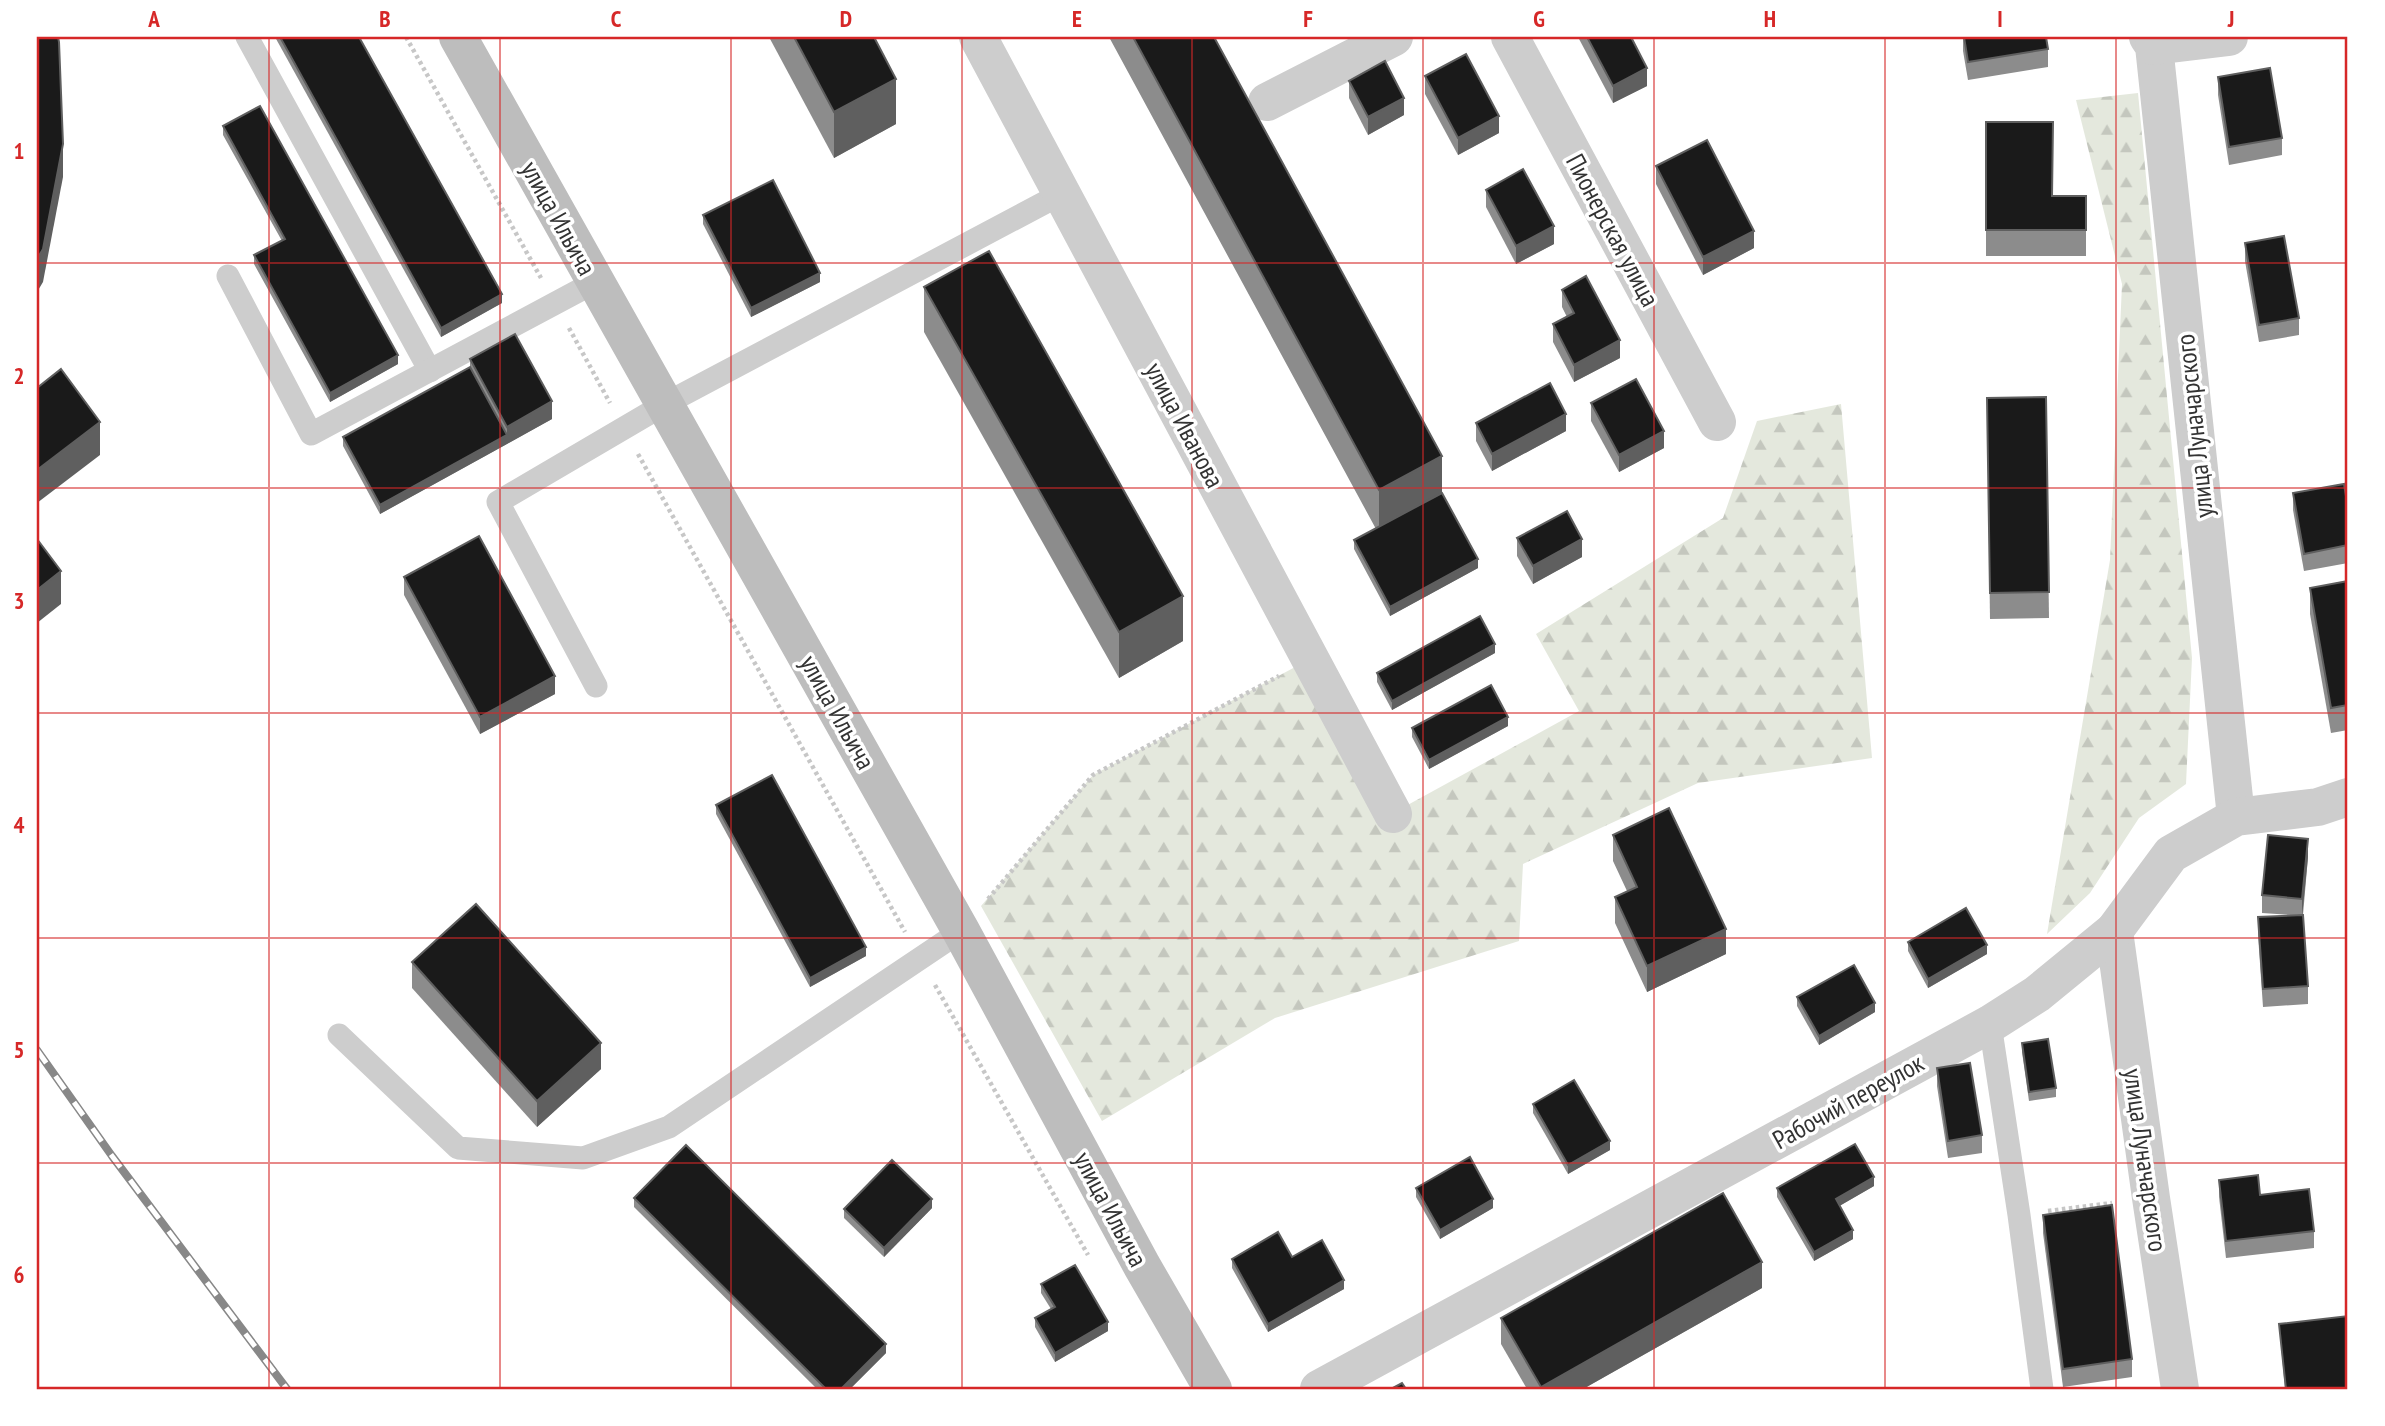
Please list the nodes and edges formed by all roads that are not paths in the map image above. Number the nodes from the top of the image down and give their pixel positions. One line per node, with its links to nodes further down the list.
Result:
1 (247, 37): 12 (lane)
2 (458, 37): 11 (main road, улица Ильича)
3 (978, 37): 9 (street, улица Иванова)
4 (1394, 37): 8 (street)
5 (1510, 37): 14 (street, Пионерская улица)
6 (2229, 37): 7 (street)
7 (2151, 41): 18 (street, улица Луначарского)
8 (1267, 102)
9 (1061, 194): 13 (lane); 17 (street, улица Иванова)
10 (228, 276): 12 (lane)
11 (595, 282): 12 (lane); 13 (main road, улица Ильича)
12 (430, 371)
13 (665, 404): 15 (lane); 19 (main road, улица Ильича)
14 (1717, 422)
15 (596, 685)
16 (2348, 797): 18 (street, Рабочий переулок)
17 (1393, 814)
18 (2236, 817): 20 (street, Рабочий переулок)
19 (961, 931): 22 (lane); 23 (main road, улица Ильича)
20 (2114, 931): 21 (street, Рабочий переулок); 26 (street, улица Луначарского)
21 (1990, 1024): 24 (street, Рабочий переулок); 25 (lane)
22 (339, 1035)
23 (1213, 1389)
24 (1319, 1389)
25 (2042, 1389)
26 (2180, 1389)

